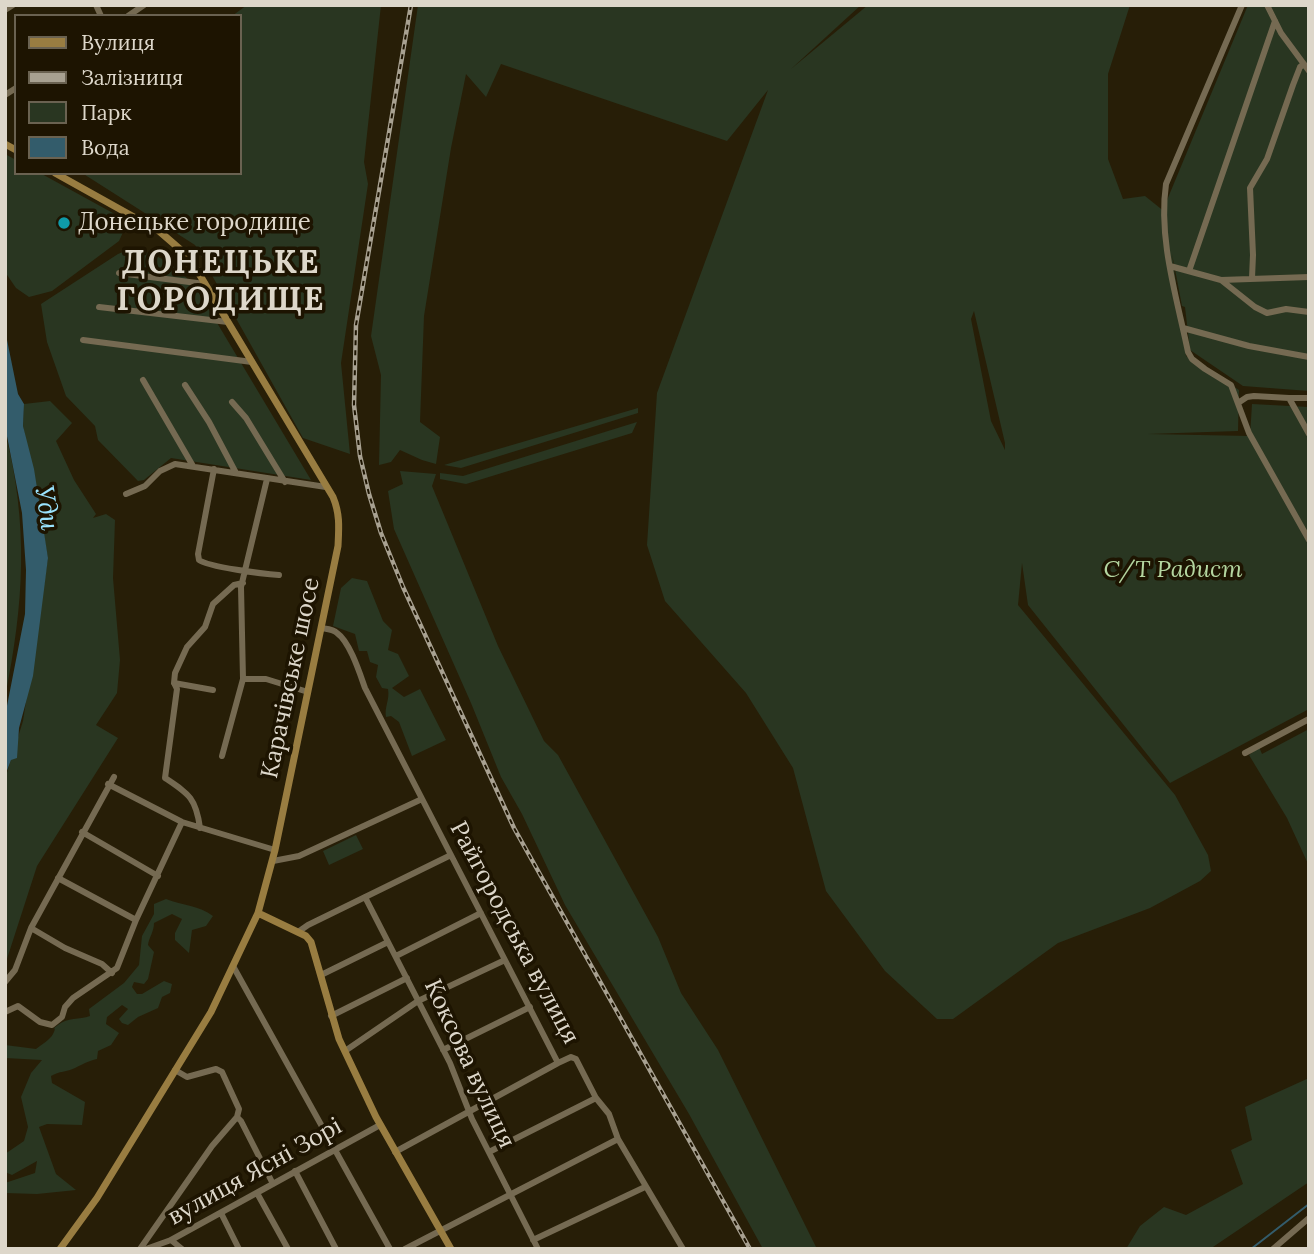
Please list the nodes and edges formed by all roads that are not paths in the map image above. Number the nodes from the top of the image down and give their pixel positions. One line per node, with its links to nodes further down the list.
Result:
1 (13, 5): 4 (street)
2 (1242, 5): 9 (street)
3 (1266, 5): 5 (street)
4 (5, 10)
5 (1275, 21): 6 (street); 10 (street)
6 (1304, 64): 7 (street); 13 (street)
7 (1309, 71)
8 (59, 175): 15 (main road, Карачівське шосе)
9 (1170, 262): 10 (street); 19 (street)
10 (1189, 271): 14 (street)
11 (119, 273): 15 (street)
12 (1309, 277): 13 (street)
13 (1252, 278): 14 (street)
14 (1221, 280): 17 (street)
15 (205, 284): 18 (main road, Карачівське шосе)
16 (99, 307): 18 (street)
17 (1309, 312)
18 (228, 322): 22 (main road, Карачівське шосе)
19 (1183, 328): 21 (street); 28 (street)
20 (83, 340): 22 (street)
21 (1309, 357)
22 (252, 362): 35 (main road, Карачівське шосе)
23 (143, 380): 30 (street)
24 (186, 385): 32 (street)
25 (1289, 398): 26 (street); 28 (street); 29 (street)
26 (1309, 398)
27 (232, 402): 34 (street)
28 (1238, 403): 37 (street)
29 (1309, 434)
30 (193, 466): 31 (street); 36 (street)
31 (214, 469): 32 (street); 38 (street)
32 (236, 473): 33 (street)
33 (267, 479): 34 (street); 38 (street)
34 (285, 482): 35 (street)
35 (326, 488): 41 (main road, Карачівське шосе)
36 (126, 494)
37 (1309, 540)
38 (246, 572): 39 (street); 40 (street)
39 (279, 575)
40 (243, 583): 42 (street); 43 (street)
41 (321, 628): 45 (main road, Карачівське шосе); 51 (street, Райгородська вулиця)
42 (243, 679): 45 (street); 48 (street)
43 (174, 683): 44 (street); 53 (street)
44 (213, 690)
45 (308, 692): 55 (main road, Карачівське шосе)
46 (1309, 719): 47 (street)
47 (1245, 753)
48 (222, 756)
49 (114, 776): 50 (street)
50 (108, 783): 52 (street); 54 (street)
51 (422, 799): 56 (street, Райгородська вулиця); 57 (street)
52 (183, 822): 53 (street); 58 (street)
53 (200, 828): 55 (street)
54 (82, 832): 58 (street); 59 (street)
55 (275, 850): 57 (main road, Карачівське шосе)
56 (451, 855): 60 (street); 62 (street, Райгородська вулиця)
57 (273, 861): 61 (main road, Карачівське шосе)
58 (158, 876): 63 (street)
59 (58, 878): 63 (street); 64 (street)
60 (365, 897): 65 (street); 66 (street, Коксова вулиця)
61 (258, 913): 65 (main road); 69 (main road, Карачівське шосе)
62 (481, 913): 67 (street); 68 (street, Райгородська вулиця)
63 (136, 920): 70 (street)
64 (31, 928): 70 (street); 73 (street)
65 (298, 932): 71 (main road)
66 (388, 942): 67 (street, Коксова вулиця); 71 (street)
67 (396, 956): 72 (street, Коксова вулиця)
68 (505, 960): 74 (street); 75 (street, Райгородська вулиця)
69 (233, 967): 81 (main road, Карачівське шосе); 87 (street)
70 (112, 973): 76 (street)
71 (321, 975): 77 (main road)
72 (407, 978): 74 (street, Коксова вулиця); 77 (street)
73 (5, 982)
74 (418, 1001): 78 (street, Коксова вулиця); 79 (street)
75 (530, 1007): 78 (street); 80 (street, Райгородська вулиця)
76 (5, 1012)
77 (331, 1016): 79 (main road)
78 (443, 1050): 83 (street, Коксова вулиця)
79 (345, 1051): 85 (main road)
80 (558, 1063): 82 (street, Райгородська вулиця); 83 (street)
81 (175, 1070): 84 (street); 101 (main road, Карачівське шосе)
82 (596, 1098): 86 (street, Райгородська вулиця); 89 (street)
83 (469, 1111): 88 (street); 89 (street, Коксова вулиця)
84 (237, 1117): 91 (street); 102 (street)
85 (380, 1125): 87 (street, вулиця Ясні Зорі); 88 (main road)
86 (618, 1139): 92 (street, Райгородська вулиця); 94 (street)
87 (335, 1150): 90 (street, вулиця Ясні Зорі); 108 (street)
88 (395, 1152): 97 (main road)
89 (489, 1152): 94 (street, Коксова вулиця)
90 (295, 1171): 91 (street, вулиця Ясні Зорі); 107 (street)
91 (274, 1184): 93 (street, вулиця Ясні Зорі)
92 (645, 1187): 99 (street); 112 (street, Райгородська вулиця)
93 (257, 1193): 95 (street, вулиця Ясні Зорі); 106 (street)
94 (510, 1194): 97 (street); 99 (street, Коксова вулиця)
95 (221, 1213): 98 (street, вулиця Ясні Зорі); 105 (street)
96 (1309, 1218): 100 (street)
97 (440, 1230): 109 (street); 110 (main road)
98 (171, 1240): 103 (street, вулиця Ясні Зорі); 104 (street)
99 (533, 1240): 111 (street, Коксова вулиця)
100 (1283, 1241): 113 (street); 114 (street)
101 (60, 1249)
102 (140, 1249)
103 (146, 1249)
104 (182, 1249)
105 (239, 1249)
106 (288, 1249)
107 (336, 1249)
108 (390, 1249)
109 (405, 1249)
110 (451, 1249)
111 (538, 1249)
112 (683, 1249)
113 (1273, 1249)
114 (1289, 1249)

